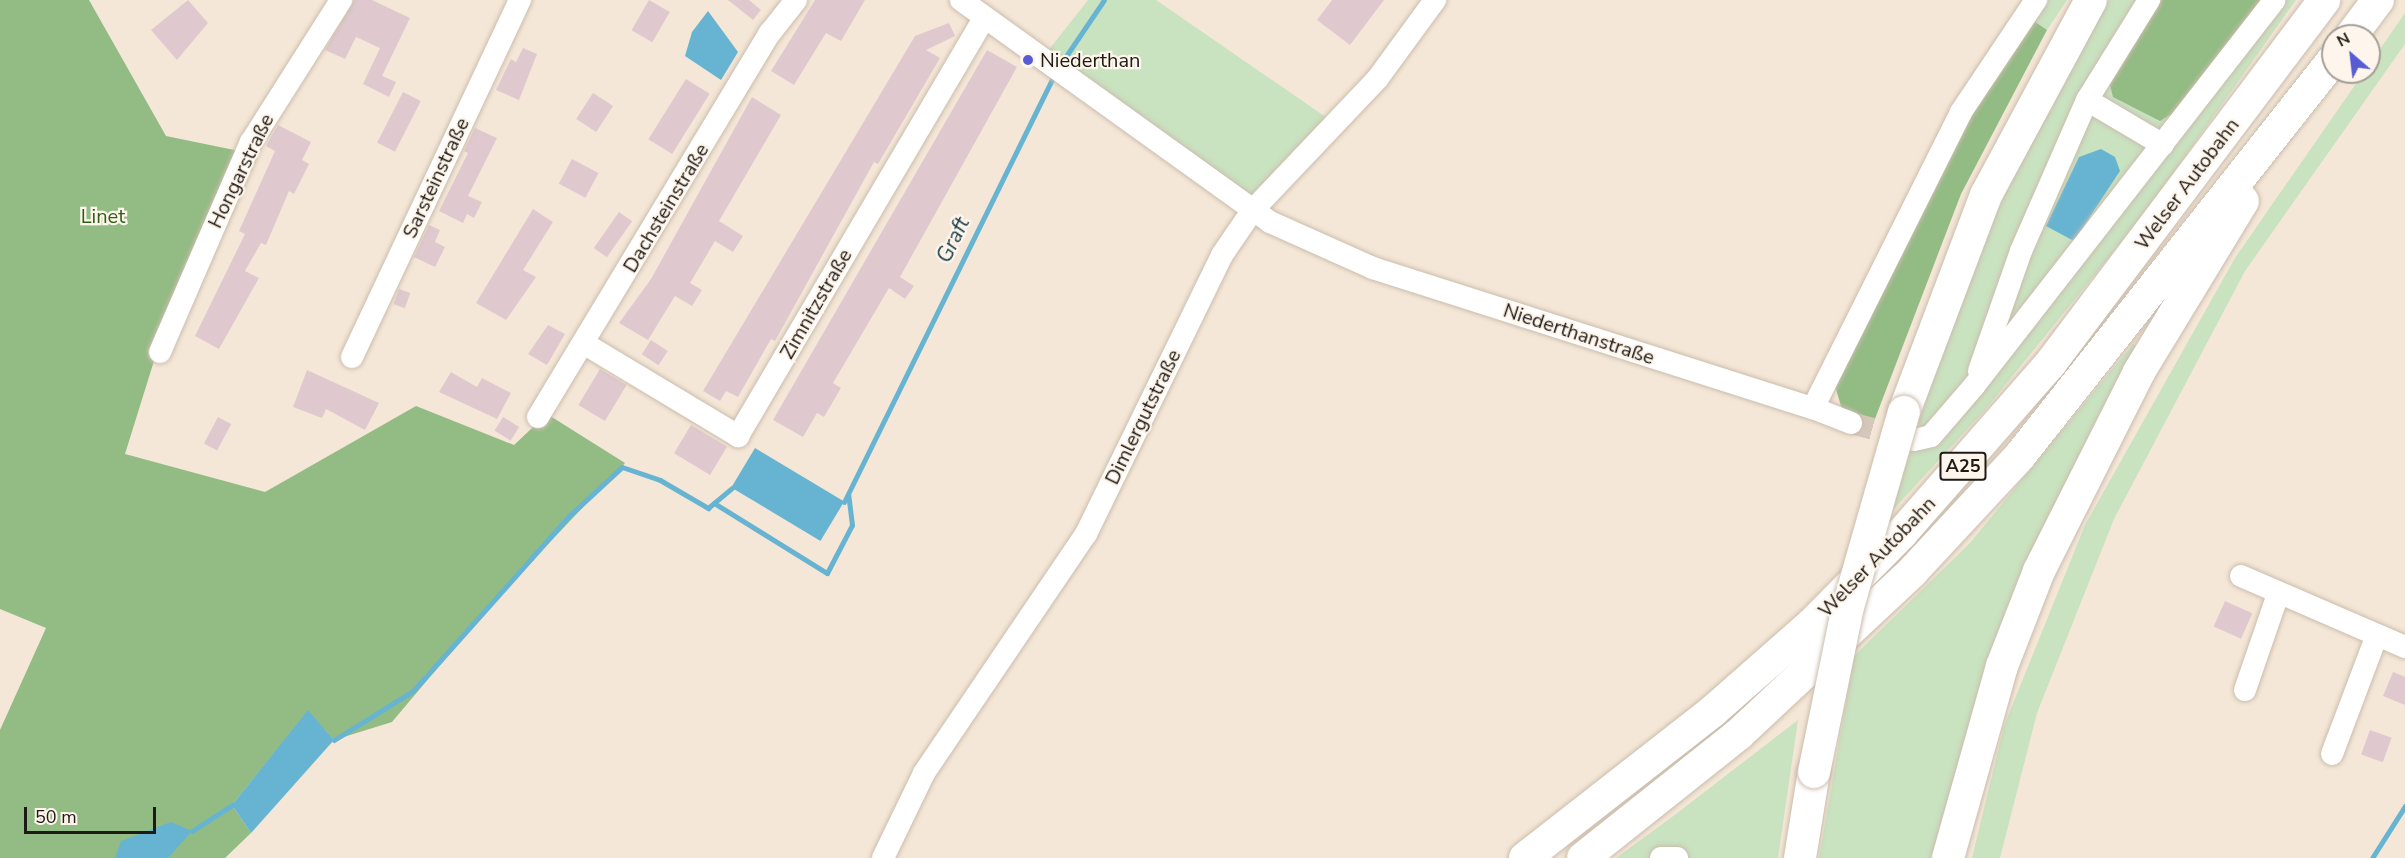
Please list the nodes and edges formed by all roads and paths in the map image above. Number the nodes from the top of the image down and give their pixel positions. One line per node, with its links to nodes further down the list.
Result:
1 (341, 0): 20 (street, Hongarstraße)
2 (520, 0): 21 (street, Sarsteinstraße)
3 (796, 0): 19 (street, Dachsteinstraße)
4 (961, 0): 12 (street, Niederthanstraße)
5 (1435, 0): 18 (street, Dimlergutstraße)
6 (2036, 0): 23 (street)
7 (2091, 0): 26 (highway)
8 (2149, 0): 16 (street)
9 (2274, 0): 17 (street)
10 (2325, 0): 34 (highway, Welser Autobahn / A25)
11 (2378, 0): 13 (highway)
12 (984, 18): 18 (street, Niederthanstraße); 19 (street, Zimnitzstraße)
13 (2360, 24)
14 (2321, 76): 15 (highway, Welser Autobahn / A25)
15 (2314, 85): 35 (highway, Welser Autobahn / A25); 39 (highway)
16 (2087, 100): 17 (street); 22 (street)
17 (2163, 145): 22 (street)
18 (1252, 211): 23 (street, Niederthanstraße); 33 (street, Dimlergutstraße)
19 (585, 344): 24 (street, Dachsteinstraße)
20 (160, 352)
21 (352, 357)
22 (1974, 386): 26 (street)
23 (1813, 408): 25 (street, Niederthanstraße)
24 (538, 417)
25 (1851, 423)
26 (1909, 426): 38 (highway, bridge)
27 (2241, 576): 28 (street)
28 (2278, 594): 29 (street); 31 (street)
29 (2377, 635): 30 (street); 32 (street)
30 (2405, 647)
31 (2245, 690)
32 (2332, 754)
33 (883, 858)
34 (1525, 858)
35 (1582, 858)
36 (1661, 858): 37 (street)
37 (1677, 858)
38 (1800, 858)
39 (1948, 858)

